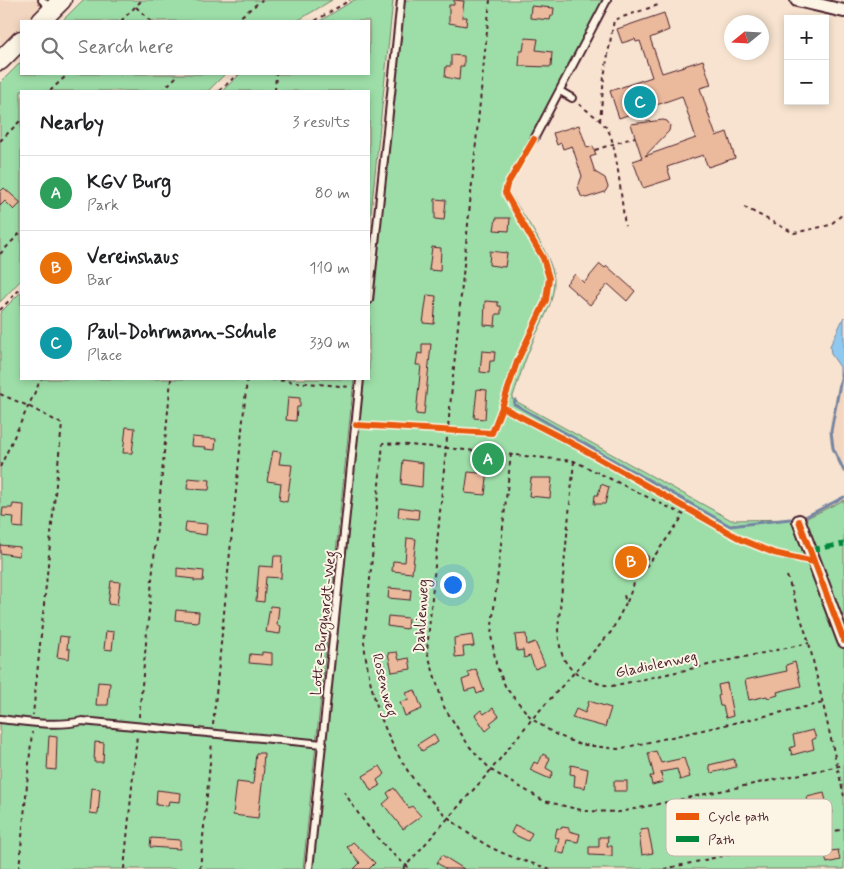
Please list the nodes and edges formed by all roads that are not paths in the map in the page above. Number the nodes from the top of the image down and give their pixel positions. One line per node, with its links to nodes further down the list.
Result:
1 (401, 0): 10 (lane)
2 (608, 0): 7 (lane)
3 (797, 0): 4 (street)
4 (844, 11)
5 (20, 41): 6 (street)
6 (0, 62)
7 (560, 91): 8 (lane); 9 (lane)
8 (572, 98)
9 (534, 139)
10 (370, 291)
11 (360, 380): 15 (lane, Lotte-Burghardt-Weg)
12 (799, 521): 13 (street)
13 (844, 641)
14 (0, 719): 15 (lane)
15 (323, 744): 16 (lane, Lotte-Burghardt-Weg)
16 (309, 869)

